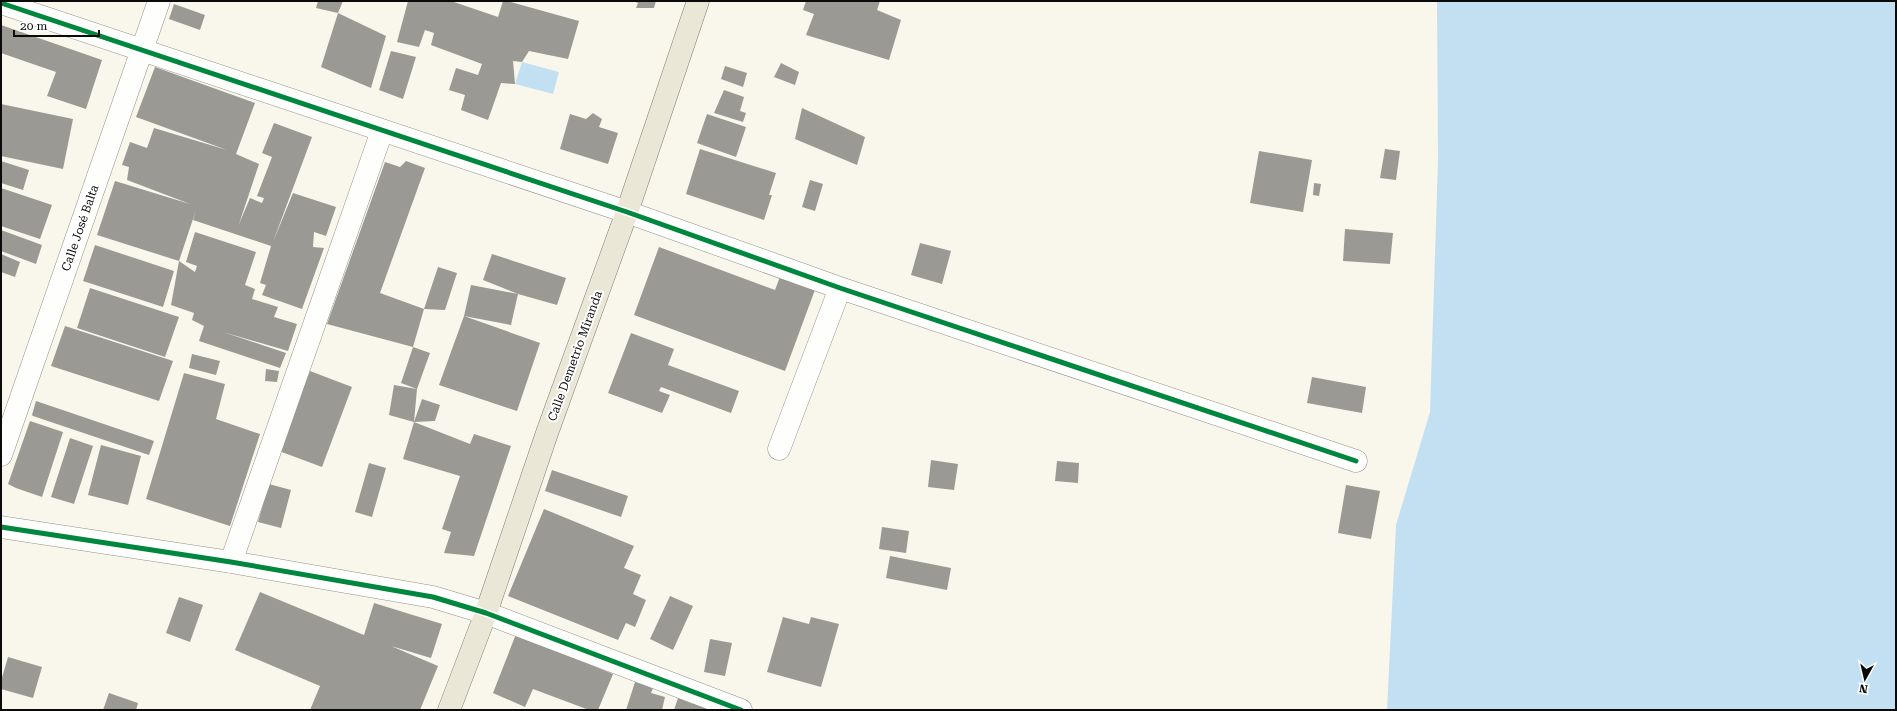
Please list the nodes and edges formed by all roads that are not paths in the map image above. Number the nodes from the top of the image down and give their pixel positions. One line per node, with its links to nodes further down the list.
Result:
1 (159, 1): 4 (street, Calle José Balta)
2 (698, 1): 6 (main road, Calle Demetrio Miranda)
3 (1, 3): 4 (street)
4 (142, 51): 5 (street); 9 (street, Calle José Balta)
5 (382, 131): 6 (street); 12 (street)
6 (627, 212): 7 (street); 13 (main road, Calle Demetrio Miranda)
7 (840, 288): 8 (street); 10 (street)
8 (779, 450)
9 (1, 455)
10 (1356, 461)
11 (1, 527): 12 (street)
12 (231, 562): 13 (street)
13 (486, 612): 14 (main road, Calle Demetrio Miranda); 15 (street)
14 (449, 710)
15 (741, 710)

